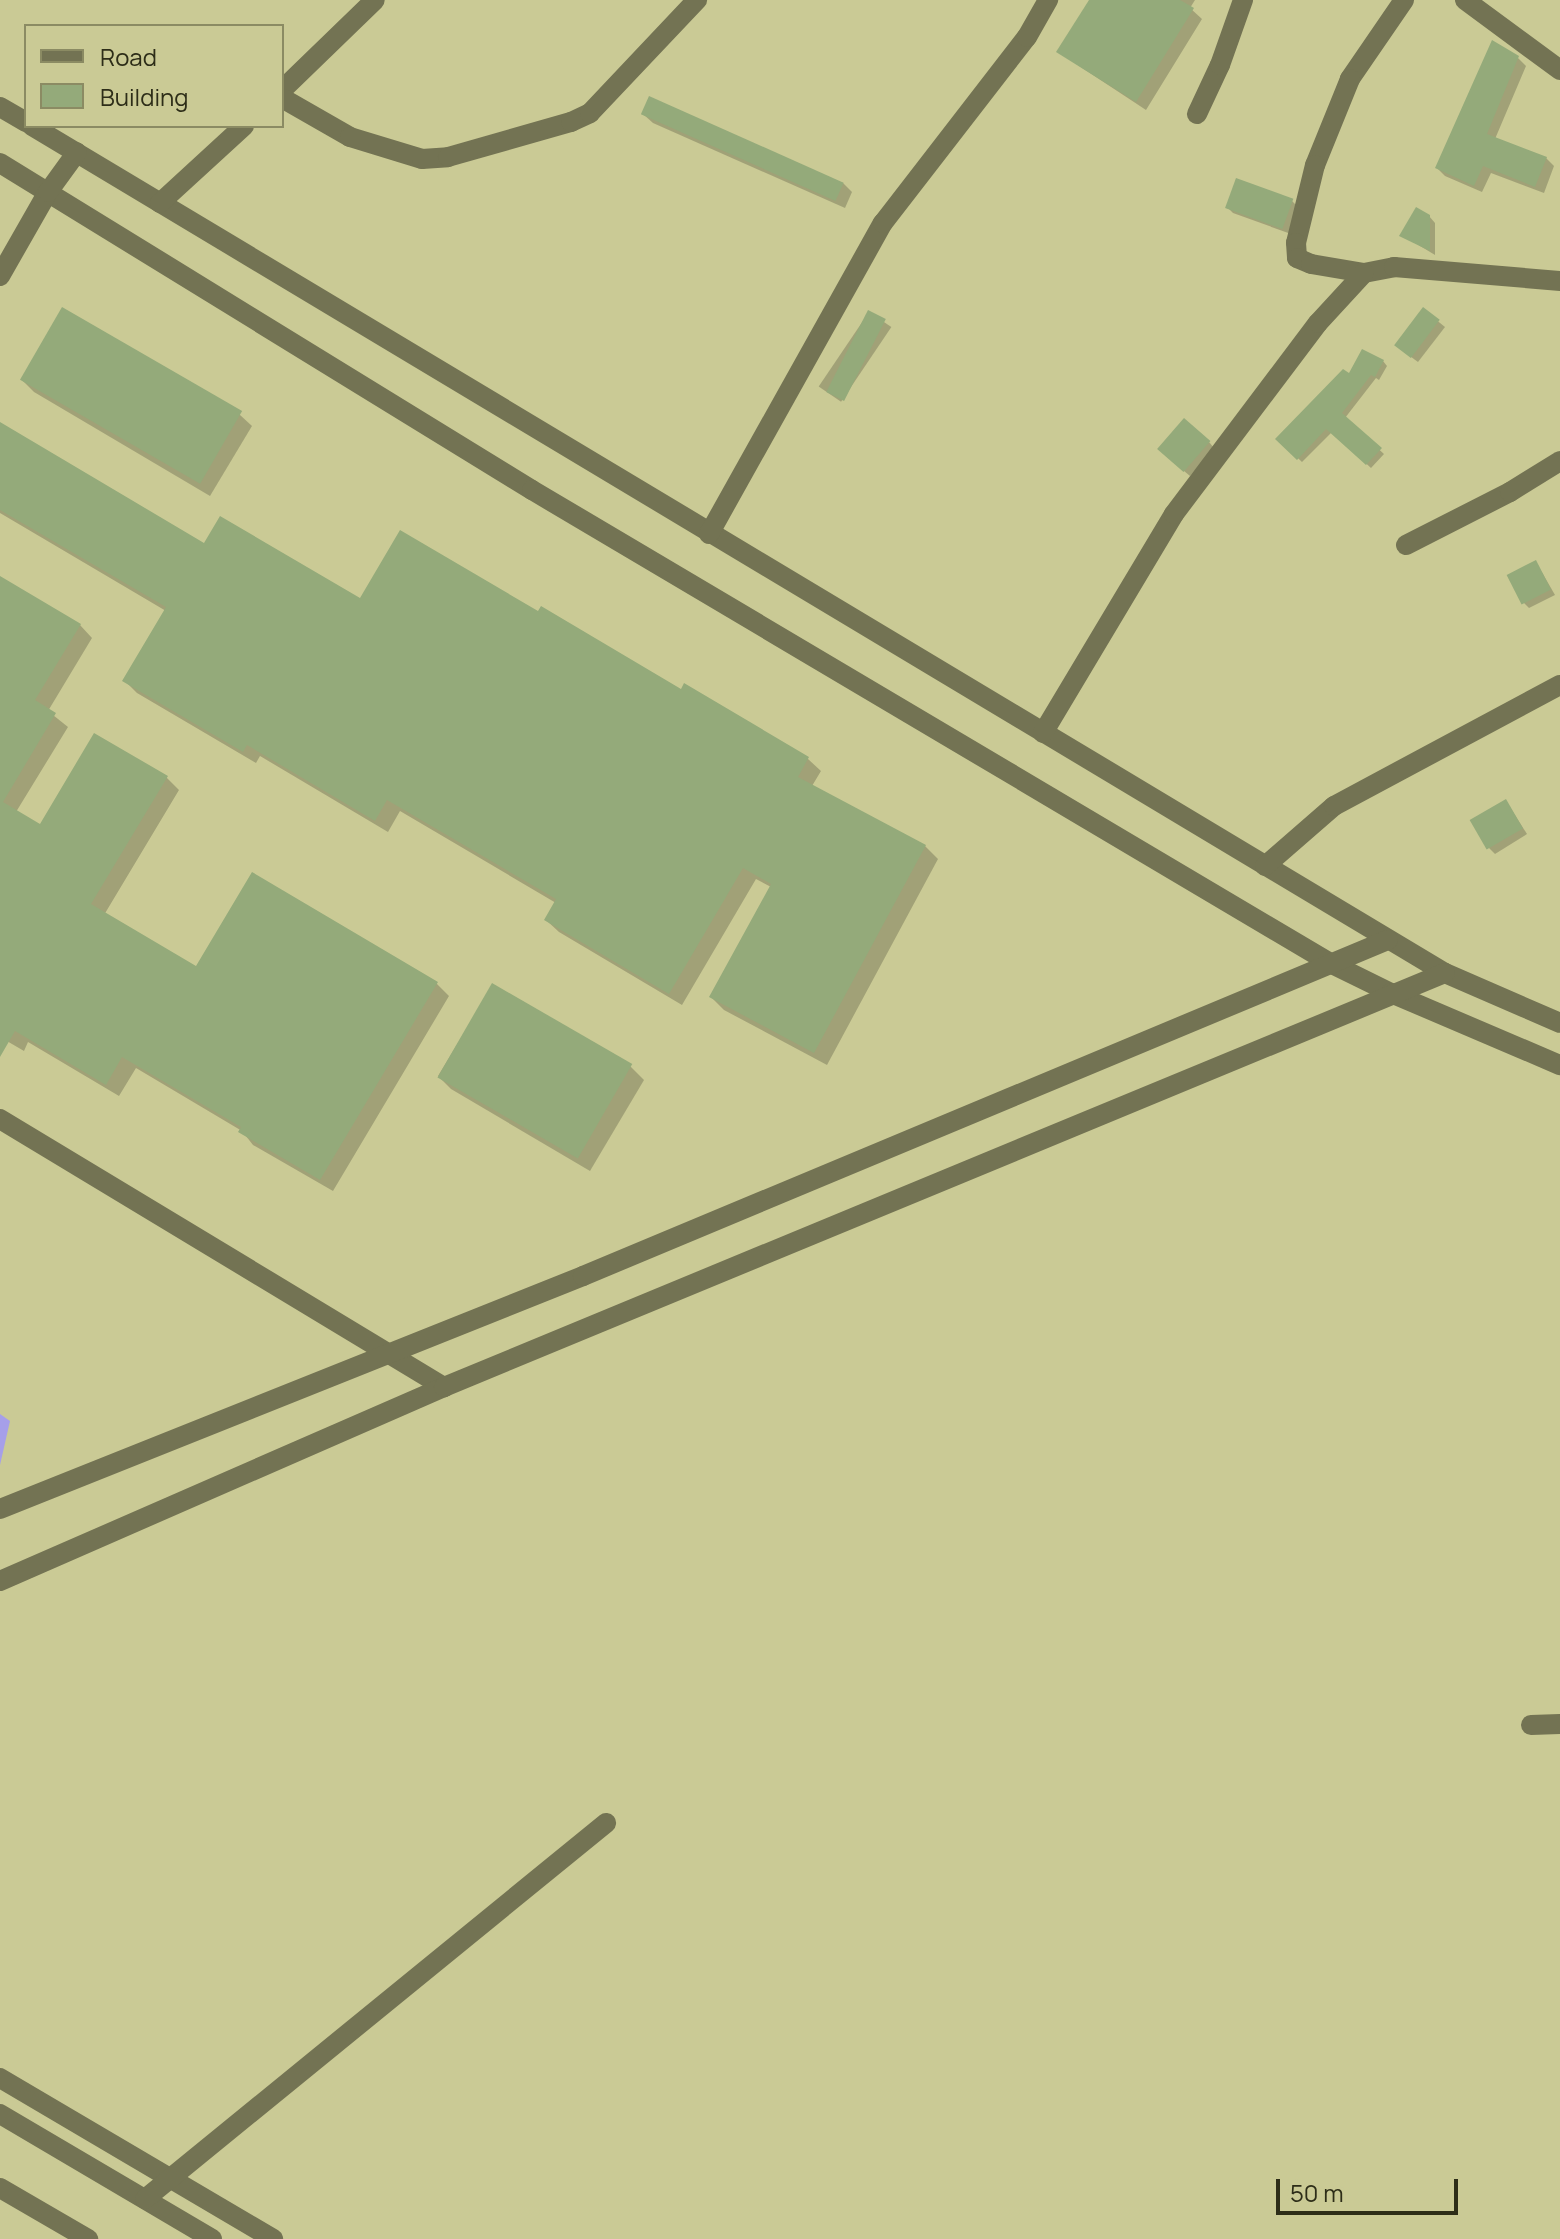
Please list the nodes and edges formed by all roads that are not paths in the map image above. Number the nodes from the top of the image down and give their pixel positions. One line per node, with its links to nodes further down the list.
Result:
1 (697, 0): 9 (street)
2 (1048, 0): 23 (street)
3 (1243, 0): 11 (street)
4 (1404, 0): 19 (street)
5 (367, 3): 8 (street)
6 (1474, 3): 7 (street)
7 (1560, 70)
8 (284, 88)
9 (284, 99)
10 (0, 107): 12 (street)
11 (1197, 114)
12 (24, 121)
13 (35, 128): 15 (street)
14 (242, 128): 18 (street)
15 (77, 152): 17 (street); 18 (street)
16 (0, 163): 17 (street)
17 (48, 192): 20 (street); 29 (street)
18 (160, 203): 23 (street)
19 (1364, 273): 21 (street); 26 (street)
20 (0, 276)
21 (1560, 281)
22 (1560, 461): 24 (street)
23 (709, 534): 26 (street)
24 (1406, 545)
25 (1560, 685): 27 (street)
26 (1043, 733): 27 (street)
27 (1265, 866): 28 (street)
28 (1388, 940): 29 (street); 30 (street)
29 (1332, 964): 31 (street); 35 (street)
30 (1445, 973): 31 (street); 32 (street)
31 (1391, 993): 33 (street); 36 (street)
32 (1560, 1023)
33 (1560, 1065)
34 (0, 1119): 35 (street)
35 (389, 1353): 36 (street); 37 (street)
36 (444, 1387): 38 (street)
37 (0, 1509)
38 (0, 1581)
39 (1560, 1724): 40 (street)
40 (1531, 1725)
41 (606, 1823): 44 (street)
42 (0, 2078): 44 (street)
43 (0, 2114): 46 (street)
44 (170, 2179): 46 (street); 49 (street)
45 (0, 2188): 47 (street)
46 (145, 2199): 48 (street)
47 (88, 2239)
48 (212, 2239)
49 (273, 2239)

